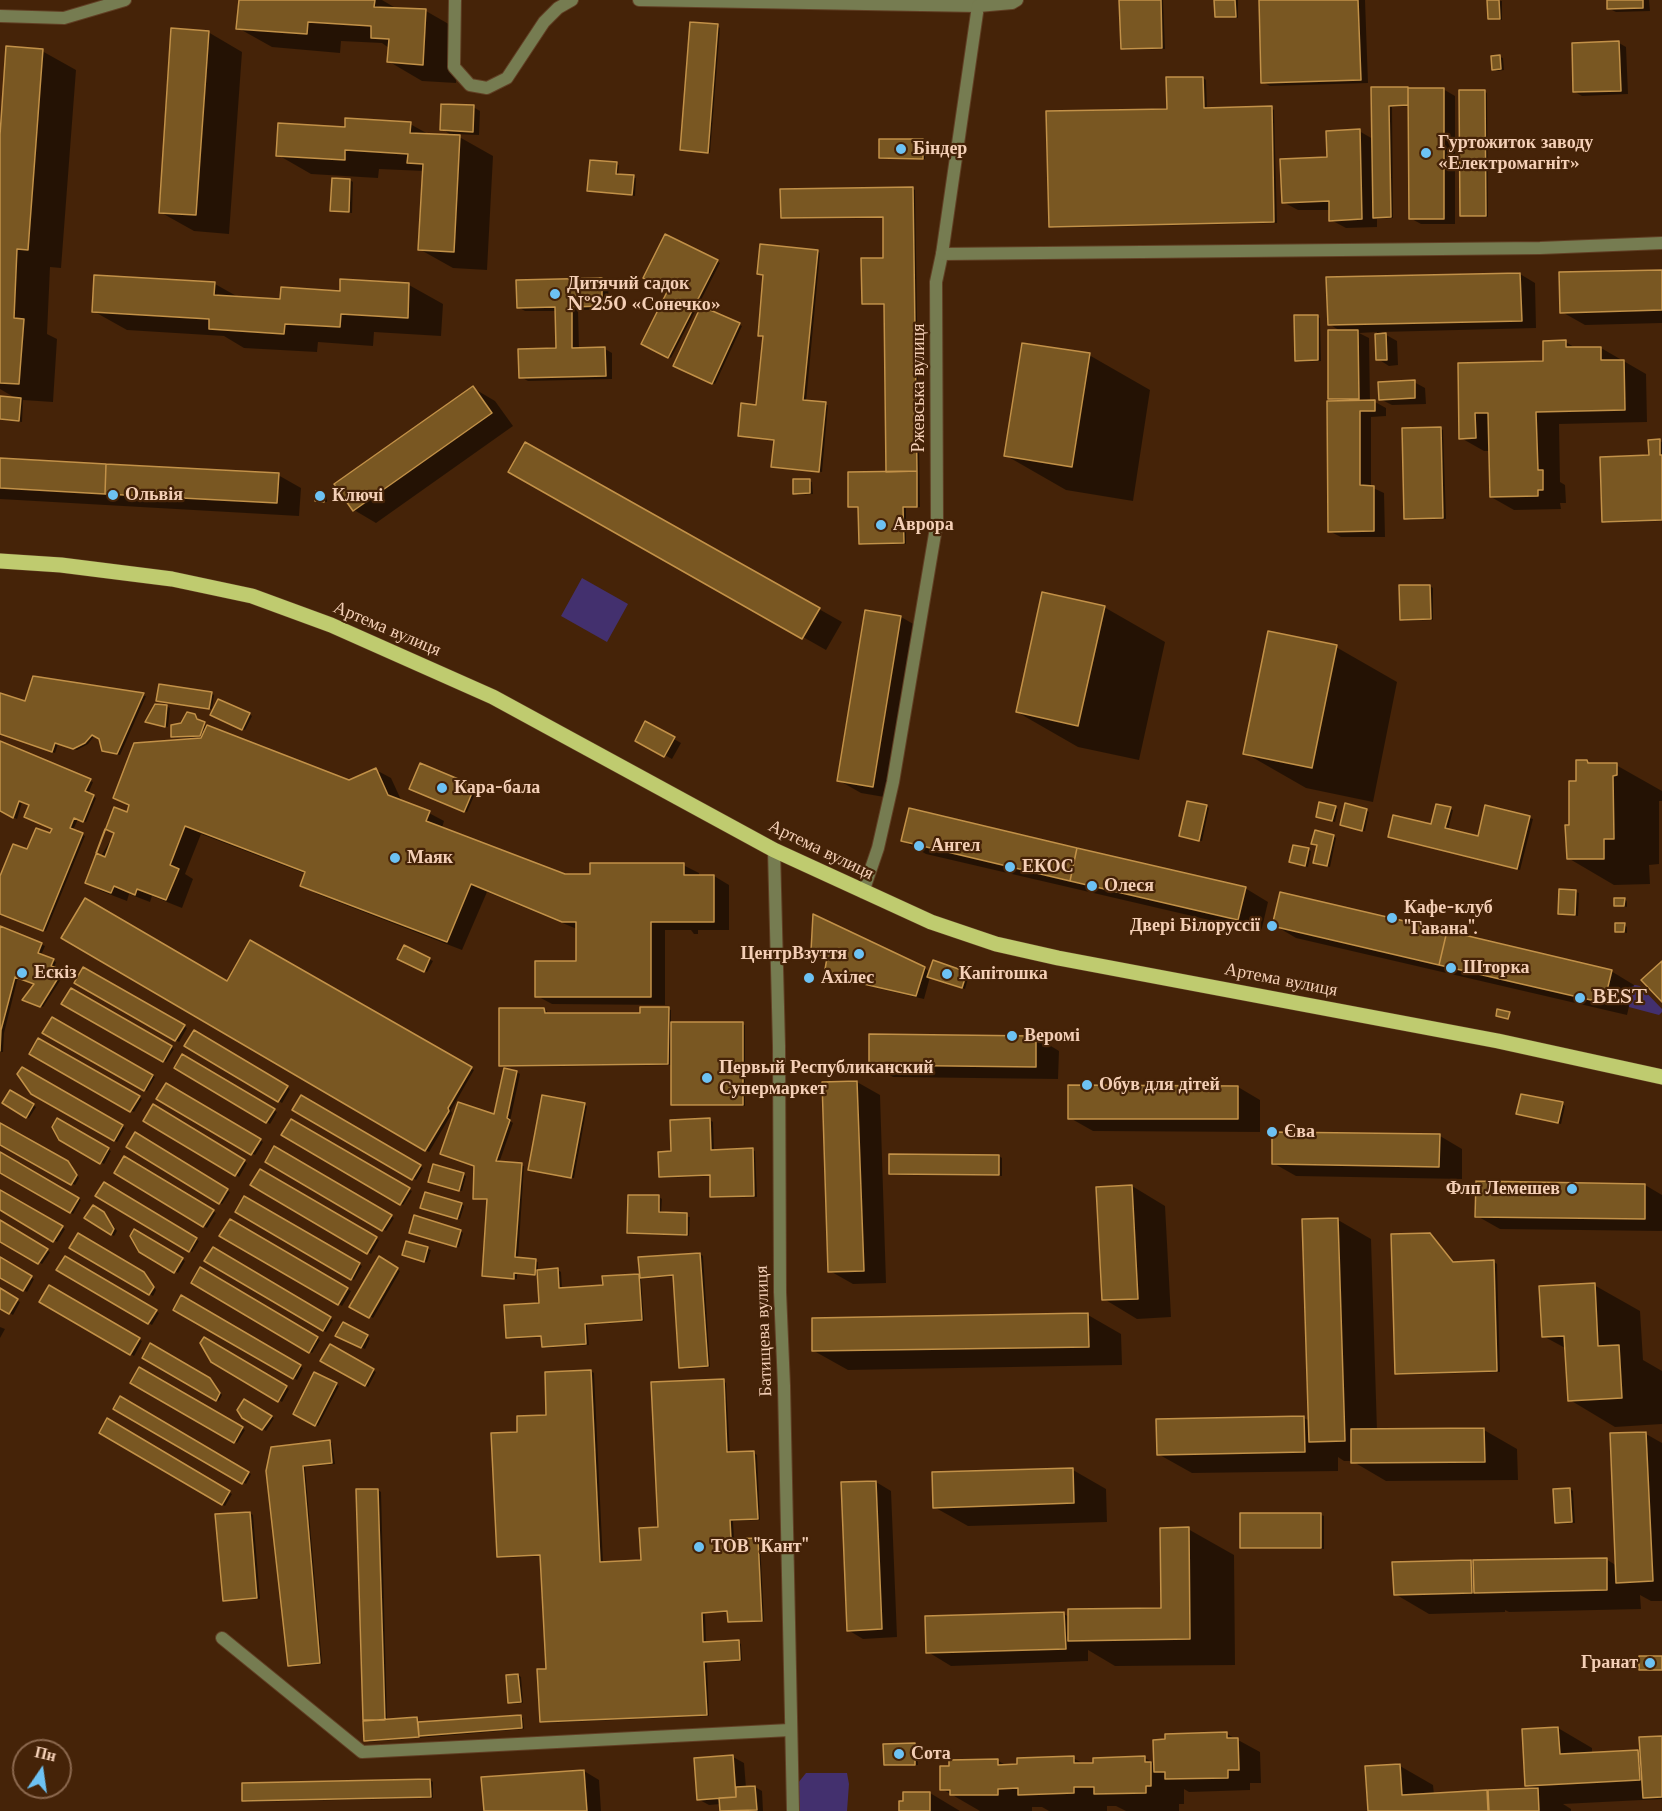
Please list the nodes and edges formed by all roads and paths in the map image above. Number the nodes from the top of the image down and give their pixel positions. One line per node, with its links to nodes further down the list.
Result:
1 (125, 0): 7 (street)
2 (455, 0): 3 (street)
3 (572, 0)
4 (639, 0): 6 (street)
5 (1017, 0): 6 (street)
6 (978, 6): 9 (street, Ржевська вулиця)
7 (0, 16)
8 (1662, 243): 9 (street)
9 (942, 254): 12 (street, Ржевська вулиця)
10 (0, 561): 11 (main road, Артема вулиця)
11 (774, 850): 12 (main road, Артема вулиця); 15 (street, Батищева вулиця)
12 (863, 892): 13 (main road, Артема вулиця)
13 (1662, 1077)
14 (222, 1638): 15 (street)
15 (790, 1730): 16 (street, Батищева вулиця)
16 (793, 1811)

